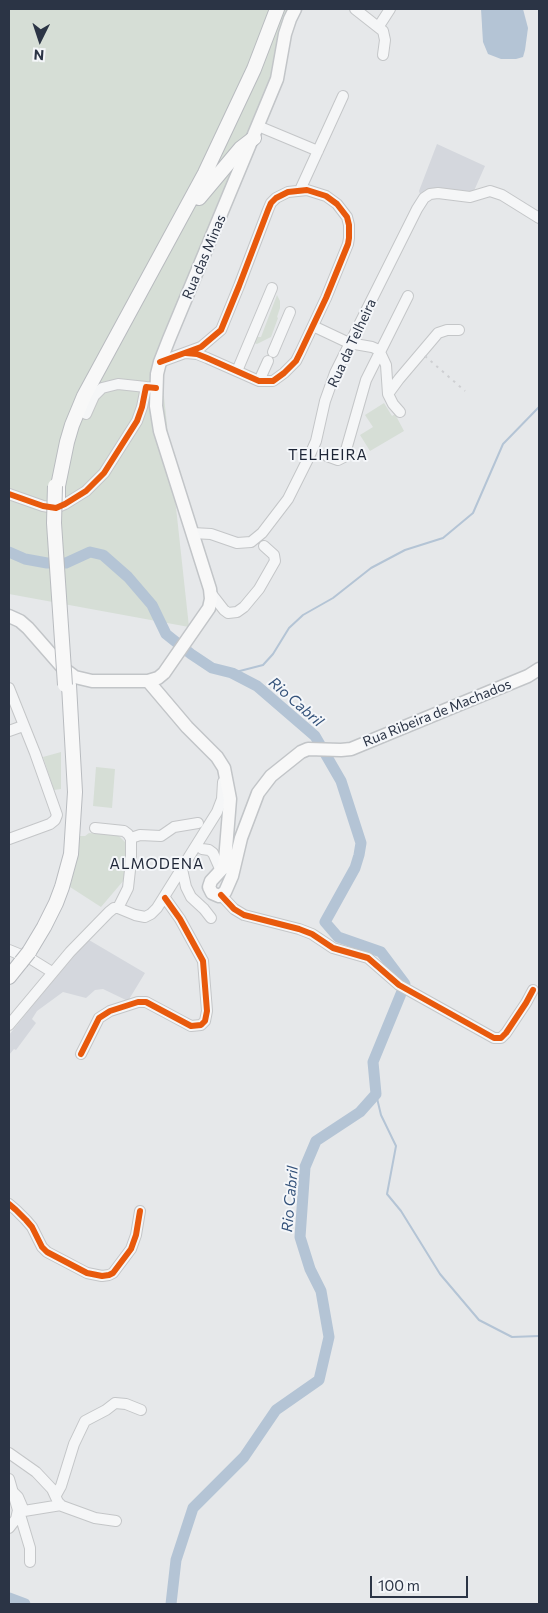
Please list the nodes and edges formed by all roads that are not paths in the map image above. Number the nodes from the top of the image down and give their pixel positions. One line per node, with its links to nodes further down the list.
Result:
1 (272, 9): 30 (highway)
2 (277, 9): 13 (highway)
3 (295, 9): 9 (main road, Rua das Minas)
4 (390, 9): 6 (street)
5 (362, 11): 6 (street)
6 (379, 26): 7 (street)
7 (383, 55)
8 (343, 96): 10 (street)
9 (256, 132): 10 (street); 13 (highway); 22 (main road, Rua das Minas)
10 (318, 151): 11 (street)
11 (300, 190): 17 (street); 21 (street)
12 (539, 218): 19 (street, Rua da Telheira)
13 (142, 288): 30 (highway)
14 (272, 288): 23 (street)
15 (408, 296): 20 (street)
16 (290, 312): 24 (street)
17 (313, 326): 19 (street); 24 (street)
18 (459, 330): 26 (street)
19 (350, 343): 20 (street); 32 (street, Rua da Telheira)
20 (380, 350): 26 (street); 29 (street)
21 (186, 353): 22 (street); 23 (street)
22 (160, 362): 25 (main road, Rua das Minas)
23 (237, 372): 24 (street)
24 (259, 381)
25 (151, 387): 28 (street); 31 (street); 32 (main road, Rua das Minas)
26 (388, 394): 27 (street)
27 (400, 412)
28 (86, 414)
29 (327, 456)
30 (57, 491): 54 (highway, bridge)
31 (9, 494)
32 (192, 533): 34 (main road, Rua das Minas)
33 (264, 546): 34 (street)
34 (210, 592): 37 (main road)
35 (9, 616): 37 (main road)
36 (539, 669): 50 (main road, Rua Ribeira de Machados)
37 (148, 682): 41 (main road)
38 (9, 688): 39 (street)
39 (23, 726): 40 (street); 46 (street)
40 (9, 731)
41 (220, 762): 42 (street); 49 (main road)
42 (214, 818): 47 (street); 48 (street)
43 (198, 823): 45 (street)
44 (95, 828): 45 (street)
45 (131, 838): 52 (street)
46 (9, 839)
47 (202, 849): 48 (street); 49 (street)
48 (182, 872): 51 (street); 53 (street)
49 (221, 872): 50 (main road)
50 (221, 895): 57 (street)
51 (165, 898): 52 (street); 59 (street)
52 (118, 908): 55 (street)
53 (211, 918)
54 (18, 957): 55 (street); 56 (highway)
55 (52, 972): 58 (street)
56 (9, 977)
57 (533, 990)
58 (9, 1025)
59 (82, 1054)
60 (9, 1204): 61 (street)
61 (140, 1211)
62 (141, 1410): 66 (street)
63 (9, 1453): 66 (street)
64 (9, 1478): 65 (street)
65 (13, 1492): 66 (street); 67 (street)
66 (58, 1500): 68 (street)
67 (18, 1508): 69 (street); 70 (street)
68 (116, 1521)
69 (9, 1526)
70 (30, 1562)

